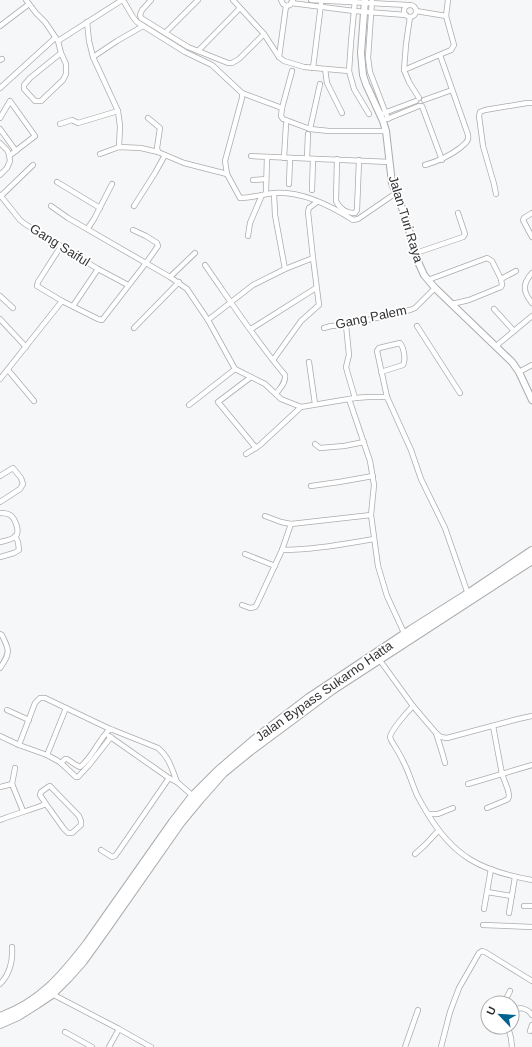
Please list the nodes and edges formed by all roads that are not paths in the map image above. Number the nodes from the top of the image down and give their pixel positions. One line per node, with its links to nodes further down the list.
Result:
1 (122, 0): 23 (street); 25 (street)
2 (151, 0): 26 (street)
3 (198, 0): 26 (street)
4 (233, 0): 17 (street)
5 (281, 0): 15 (street)
6 (311, 0): 7 (street)
7 (321, 0): 9 (street); 16 (street)
8 (448, 0): 22 (street)
9 (355, 1): 12 (street); 18 (street)
10 (27, 2): 24 (street); 28 (street)
11 (292, 2): 15 (street); 16 (street)
12 (365, 2): 13 (street); 20 (street, Jalan Turi Raya)
13 (372, 2): 14 (street); 20 (street)
14 (410, 3): 19 (street); 21 (street)
15 (286, 6): 33 (street)
16 (320, 7): 18 (street); 34 (street)
17 (240, 8): 27 (street); 29 (street)
18 (354, 10): 20 (street); 38 (street)
19 (416, 11): 21 (street); 22 (street)
20 (367, 12): 21 (street); 49 (street, Jalan Turi Raya)
21 (408, 16): 36 (street)
22 (446, 16): 31 (street)
23 (87, 22): 28 (street); 32 (street)
24 (0, 26)
25 (143, 26): 32 (street); 42 (street)
26 (165, 33): 29 (street)
27 (264, 34): 29 (street); 33 (street)
28 (56, 40): 30 (street); 40 (street)
29 (198, 51)
30 (61, 53): 30 (street)
31 (440, 55): 36 (street); 41 (street)
32 (93, 57): 47 (street)
33 (279, 57): 34 (street)
34 (313, 68): 35 (street)
35 (325, 69): 38 (street); 48 (street)
36 (404, 70): 43 (street)
37 (292, 71): 46 (street)
38 (349, 71): 50 (street)
39 (320, 84): 58 (street)
40 (0, 88)
41 (452, 90): 43 (street); 74 (street)
42 (242, 93): 46 (street); 78 (street)
43 (420, 100): 45 (street); 45 (street); 49 (street)
44 (532, 103): 89 (street)
45 (421, 106): 53 (street); 74 (street)
46 (282, 108): 58 (street)
47 (118, 111): 54 (street); 60 (street)
48 (342, 113)
49 (384, 113): 53 (street, Jalan Turi Raya)
50 (369, 114)
51 (0, 118): 61 (street)
52 (148, 118): 62 (street)
53 (386, 120): 57 (street, Jalan Turi Raya)
54 (60, 124)
55 (286, 124): 68 (street)
56 (0, 129): 61 (street)
57 (386, 131): 58 (street); 75 (street, Jalan Turi Raya)
58 (309, 132): 70 (street)
59 (0, 144): 65 (street)
60 (119, 147): 62 (street); 63 (street)
61 (16, 151): 65 (street)
62 (158, 152): 64 (street)
63 (100, 154)
64 (165, 155): 78 (street); 93 (street)
65 (9, 156): 79 (street)
66 (251, 156): 67 (street)
67 (267, 157): 68 (street); 80 (street)
68 (284, 158): 69 (street)
69 (290, 158): 70 (street); 84 (street)
70 (307, 158): 71 (street)
71 (313, 159): 72 (street); 85 (street)
72 (337, 159): 73 (street); 73 (street)
73 (359, 160): 75 (street)
74 (442, 160): 77 (street)
75 (390, 162): 87 (street, Jalan Turi Raya)
76 (33, 165): 90 (street)
77 (425, 165)
78 (227, 174): 88 (street)
79 (0, 175)
80 (266, 179): 81 (street); 88 (street)
81 (253, 180)
82 (57, 182): 94 (street)
83 (112, 184): 94 (street)
84 (289, 184)
85 (312, 190)
86 (274, 193): 88 (street); 91 (street); 108 (street)
87 (396, 193): 91 (street); 103 (street, Jalan Turi Raya)
88 (264, 194): 99 (street)
89 (496, 194)
90 (1, 196): 101 (street, Gang Saiful)
91 (317, 202): 104 (street)
92 (51, 206): 97 (street)
93 (134, 206)
94 (100, 208): 97 (street)
95 (458, 213): 103 (street)
96 (532, 213): 100 (street)
97 (88, 228): 105 (street)
98 (133, 230): 105 (street)
99 (248, 236)
100 (532, 237)
101 (61, 246): 107 (street, Gang Saiful); 119 (street)
102 (195, 253): 111 (street)
103 (416, 253): 113 (street, Jalan Turi Raya)
104 (313, 258): 108 (street); 116 (street)
105 (146, 263): 111 (street); 115 (street)
106 (205, 266): 120 (street)
107 (98, 269): 115 (street, Gang Saiful); 123 (street)
108 (285, 269): 120 (street)
109 (516, 271): 112 (street)
110 (532, 273): 121 (street)
111 (170, 277): 114 (street)
112 (501, 279): 113 (street); 122 (street)
113 (428, 280): 117 (street, Jalan Turi Raya)
114 (178, 282): 128 (street); 131 (street)
115 (128, 285): 123 (street)
116 (316, 288): 133 (street); 137 (street)
117 (435, 288): 122 (street, Jalan Turi Raya); 129 (street, Gang Palem)
118 (0, 296): 124 (street)
119 (62, 301): 123 (street); 136 (street)
120 (231, 302): 128 (street); 133 (street)
121 (532, 303)
122 (452, 304): 135 (street, Jalan Turi Raya)
123 (73, 306)
124 (13, 308)
125 (494, 309): 134 (street)
126 (532, 316): 134 (street)
127 (0, 319): 136 (street)
128 (208, 320): 140 (street)
129 (346, 325): 132 (street, Gang Palem); 149 (street)
130 (417, 326): 146 (street)
131 (134, 328)
132 (324, 328)
133 (251, 329): 137 (street)
134 (514, 331): 135 (street)
135 (496, 346): 143 (street, Jalan Turi Raya)
136 (26, 347): 141 (street)
137 (272, 360): 147 (street)
138 (309, 362): 152 (street)
139 (532, 365): 143 (street)
140 (235, 369): 144 (street); 153 (street)
141 (8, 370): 145 (street); 151 (street)
142 (381, 372): 142 (street); 148 (street)
143 (519, 372): 150 (street, Jalan Turi Raya)
144 (251, 377): 147 (street); 157 (street)
145 (0, 379)
146 (460, 393)
147 (276, 394): 154 (street)
148 (387, 397): 149 (street); 176 (street)
149 (352, 398): 152 (street); 155 (street)
150 (532, 400)
151 (34, 401)
152 (314, 404): 154 (street)
153 (190, 405)
154 (301, 407): 157 (street)
155 (364, 442): 156 (street); 160 (street)
156 (315, 444)
157 (256, 448): 158 (street)
158 (246, 454)
159 (0, 476): 162 (street)
160 (373, 476): 161 (street); 164 (street)
161 (311, 486)
162 (0, 502)
163 (0, 513): 167 (street)
164 (371, 515): 166 (street); 168 (street)
165 (264, 516): 166 (street)
166 (291, 524): 170 (street)
167 (16, 536): 169 (street); 173 (street)
168 (374, 539): 170 (street); 179 (street)
169 (0, 542)
170 (282, 550): 175 (street)
171 (532, 551): 176 (highway, Jalan Bypass Sukarno Hatta)
172 (245, 554): 175 (street)
173 (0, 557)
174 (532, 560): 180 (highway, Jalan Bypass Sukarno Hatta)
175 (275, 566): 177 (street)
176 (468, 594): 179 (highway, Jalan Bypass Sukarno Hatta)
177 (242, 606)
178 (0, 634): 181 (street)
179 (405, 635): 205 (highway, Jalan Bypass Sukarno Hatta)
180 (379, 659): 182 (street); 205 (highway, Jalan Bypass Sukarno Hatta)
181 (0, 668)
182 (413, 706): 189 (street); 210 (street)
183 (66, 708): 186 (street); 188 (street); 194 (street)
184 (7, 710): 186 (street)
185 (532, 716): 187 (street)
186 (29, 720): 193 (street)
187 (493, 726): 189 (street); 199 (street)
188 (110, 729): 190 (street); 201 (street)
189 (436, 733): 196 (street)
190 (106, 734): 192 (street); 195 (street)
191 (0, 736): 193 (street)
192 (111, 737): 195 (street); 200 (street)
193 (19, 745): 194 (street)
194 (47, 755): 195 (street)
195 (61, 763)
196 (444, 763)
197 (532, 765): 199 (street)
198 (15, 768): 202 (street)
199 (502, 774): 203 (street); 208 (street)
200 (169, 778): 201 (street); 213 (street)
201 (177, 782): 205 (street)
202 (12, 784): 204 (street); 209 (street)
203 (468, 784)
204 (0, 787)
205 (195, 799): 224 (highway, Jalan Bypass Sukarno Hatta)
206 (46, 804): 206 (street); 209 (street)
207 (453, 808): 210 (street)
208 (486, 808)
209 (23, 811): 211 (street)
210 (428, 814): 212 (street)
211 (0, 820)
212 (438, 831): 214 (street); 215 (street)
213 (102, 850)
214 (415, 854)
215 (491, 869): 216 (street); 218 (street)
216 (515, 877): 217 (street); 219 (street)
217 (532, 880)
218 (487, 892): 219 (street); 222 (street)
219 (512, 896): 223 (street)
220 (524, 906): 221 (street)
221 (532, 906)
222 (484, 909)
223 (509, 913)
224 (105, 924): 231 (highway, Jalan Bypass Sukarno Hatta); 236 (highway, Jalan Bypass Sukarno Hatta)
225 (483, 925): 226 (street)
226 (532, 927)
227 (12, 948): 229 (street)
228 (532, 981): 247 (street)
229 (0, 984)
230 (510, 991): 232 (street)
231 (52, 994): 237 (highway, Jalan Bypass Sukarno Hatta); 239 (street)
232 (508, 995)
233 (520, 1008): 235 (street)
234 (418, 1010): 246 (street)
235 (532, 1015)
236 (0, 1017)
237 (0, 1024)
238 (532, 1025): 240 (street)
239 (119, 1029): 244 (street); 245 (street)
240 (530, 1031)
241 (66, 1032): 243 (street)
242 (510, 1035): 248 (street)
243 (92, 1047)
244 (109, 1047)
245 (151, 1047)
246 (405, 1047)
247 (441, 1047)
248 (512, 1047)

